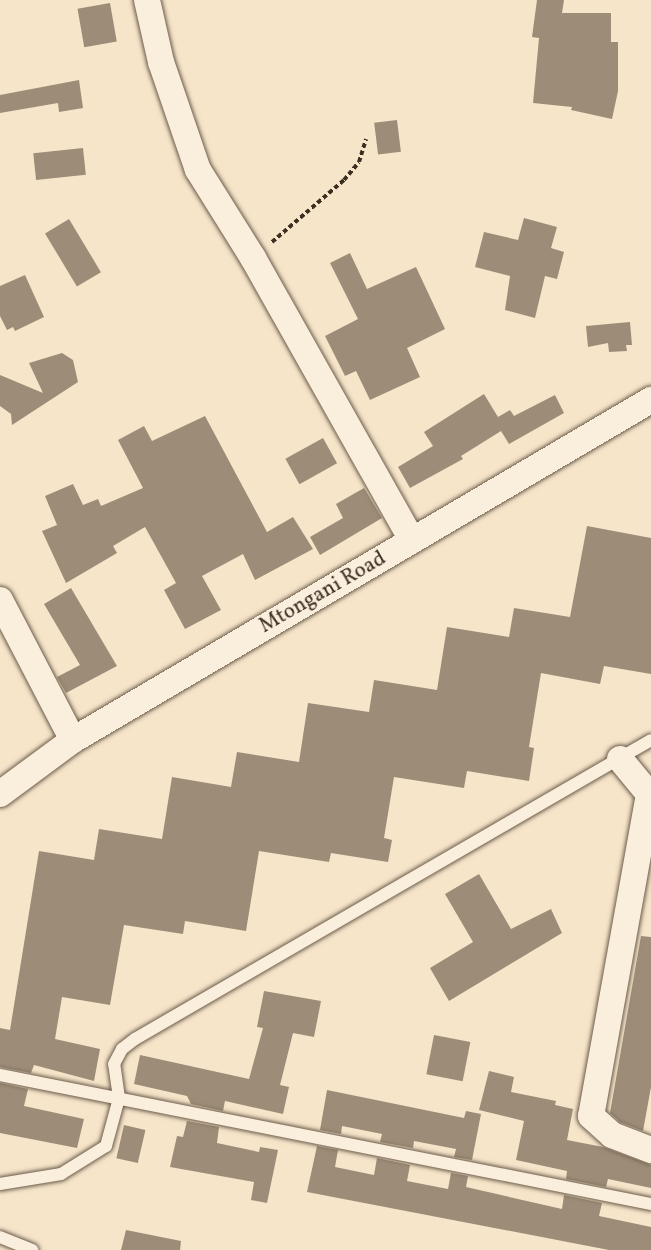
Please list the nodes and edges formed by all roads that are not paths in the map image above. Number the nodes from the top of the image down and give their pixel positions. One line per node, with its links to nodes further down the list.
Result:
1 (147, 0): 3 (street)
2 (651, 400): 3 (street, Mtongani Road)
3 (412, 540): 5 (street, Mtongani Road)
4 (0, 600): 5 (street)
5 (73, 740): 8 (street, Mtongani Road)
6 (651, 740): 7 (lane)
7 (620, 759): 10 (lane); 11 (street)
8 (0, 794)
9 (0, 1075): 10 (lane)
10 (119, 1098): 12 (lane); 13 (lane)
11 (651, 1150)
12 (0, 1184)
13 (651, 1204)
14 (0, 1237): 15 (lane)
15 (32, 1250)

